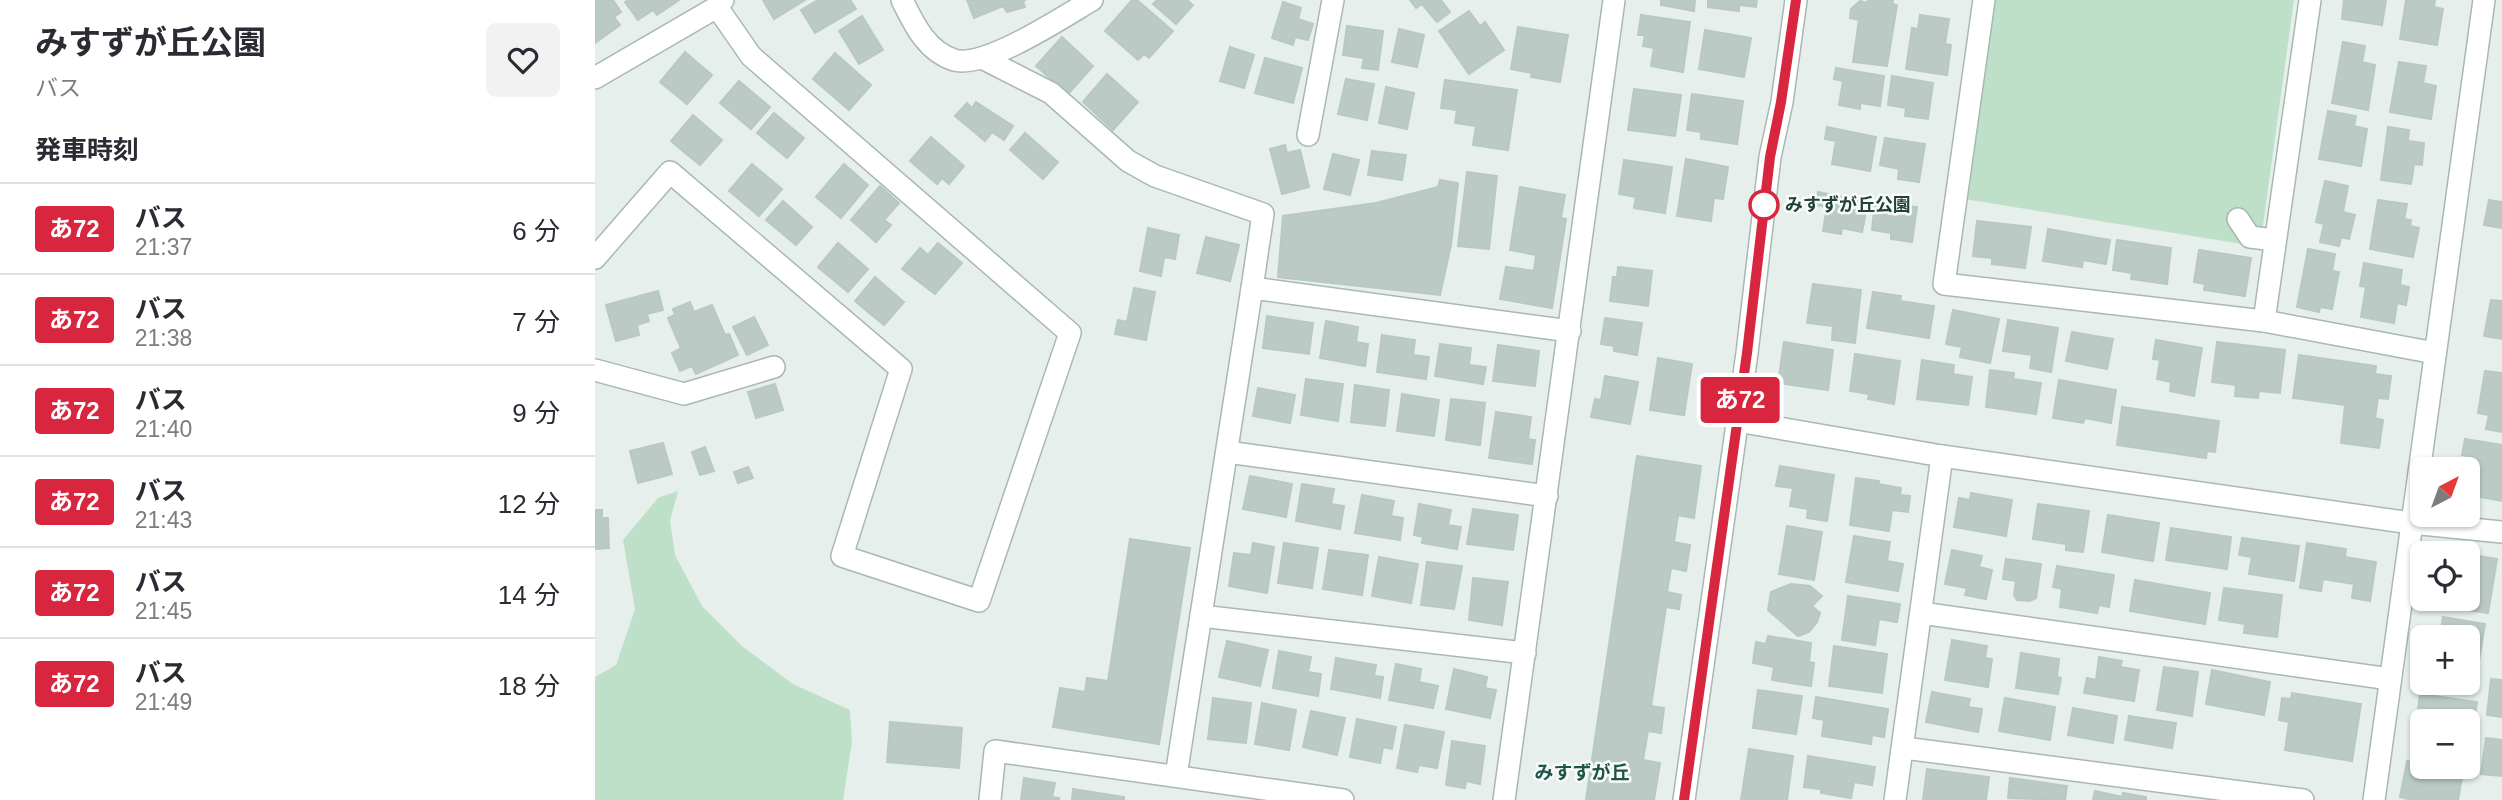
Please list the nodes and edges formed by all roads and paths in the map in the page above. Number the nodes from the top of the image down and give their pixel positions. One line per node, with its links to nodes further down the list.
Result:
1 (902, 0): 10 (street)
2 (1091, 0): 10 (street)
3 (1333, 0): 12 (street)
4 (1614, 0): 18 (street)
5 (1796, 0): 22 (street)
6 (1984, 0): 17 (street)
7 (2310, 0): 14 (street)
8 (2484, 0): 19 (street)
9 (720, 4): 11 (street); 15 (street)
10 (984, 59): 16 (street)
11 (595, 78)
12 (1308, 135)
13 (2238, 219): 14 (street)
14 (2275, 240): 17 (street)
15 (595, 258)
16 (1252, 288): 18 (street); 23 (street)
17 (2264, 321): 19 (street)
18 (1570, 331): 26 (street)
19 (2435, 352): 25 (street)
20 (774, 367): 21 (street)
21 (595, 370)
22 (1737, 421): 24 (street); 40 (street)
23 (1227, 452): 26 (street); 32 (street)
24 (1942, 456): 27 (street); 31 (street)
25 (2420, 457)
26 (1547, 496): 33 (street)
27 (2410, 523)
28 (2410, 527): 34 (street)
29 (2451, 527): 30 (street)
30 (2502, 532)
31 (1921, 613): 34 (street); 35 (street)
32 (1201, 616): 33 (street); 36 (street)
33 (1525, 653): 39 (street)
34 (2390, 679): 43 (street)
35 (1904, 748): 41 (street); 42 (street)
36 (1176, 776): 37 (street); 38 (street)
37 (990, 800)
38 (1343, 800)
39 (1504, 800)
40 (1684, 800)
41 (1895, 800)
42 (2303, 800)
43 (2374, 800)

